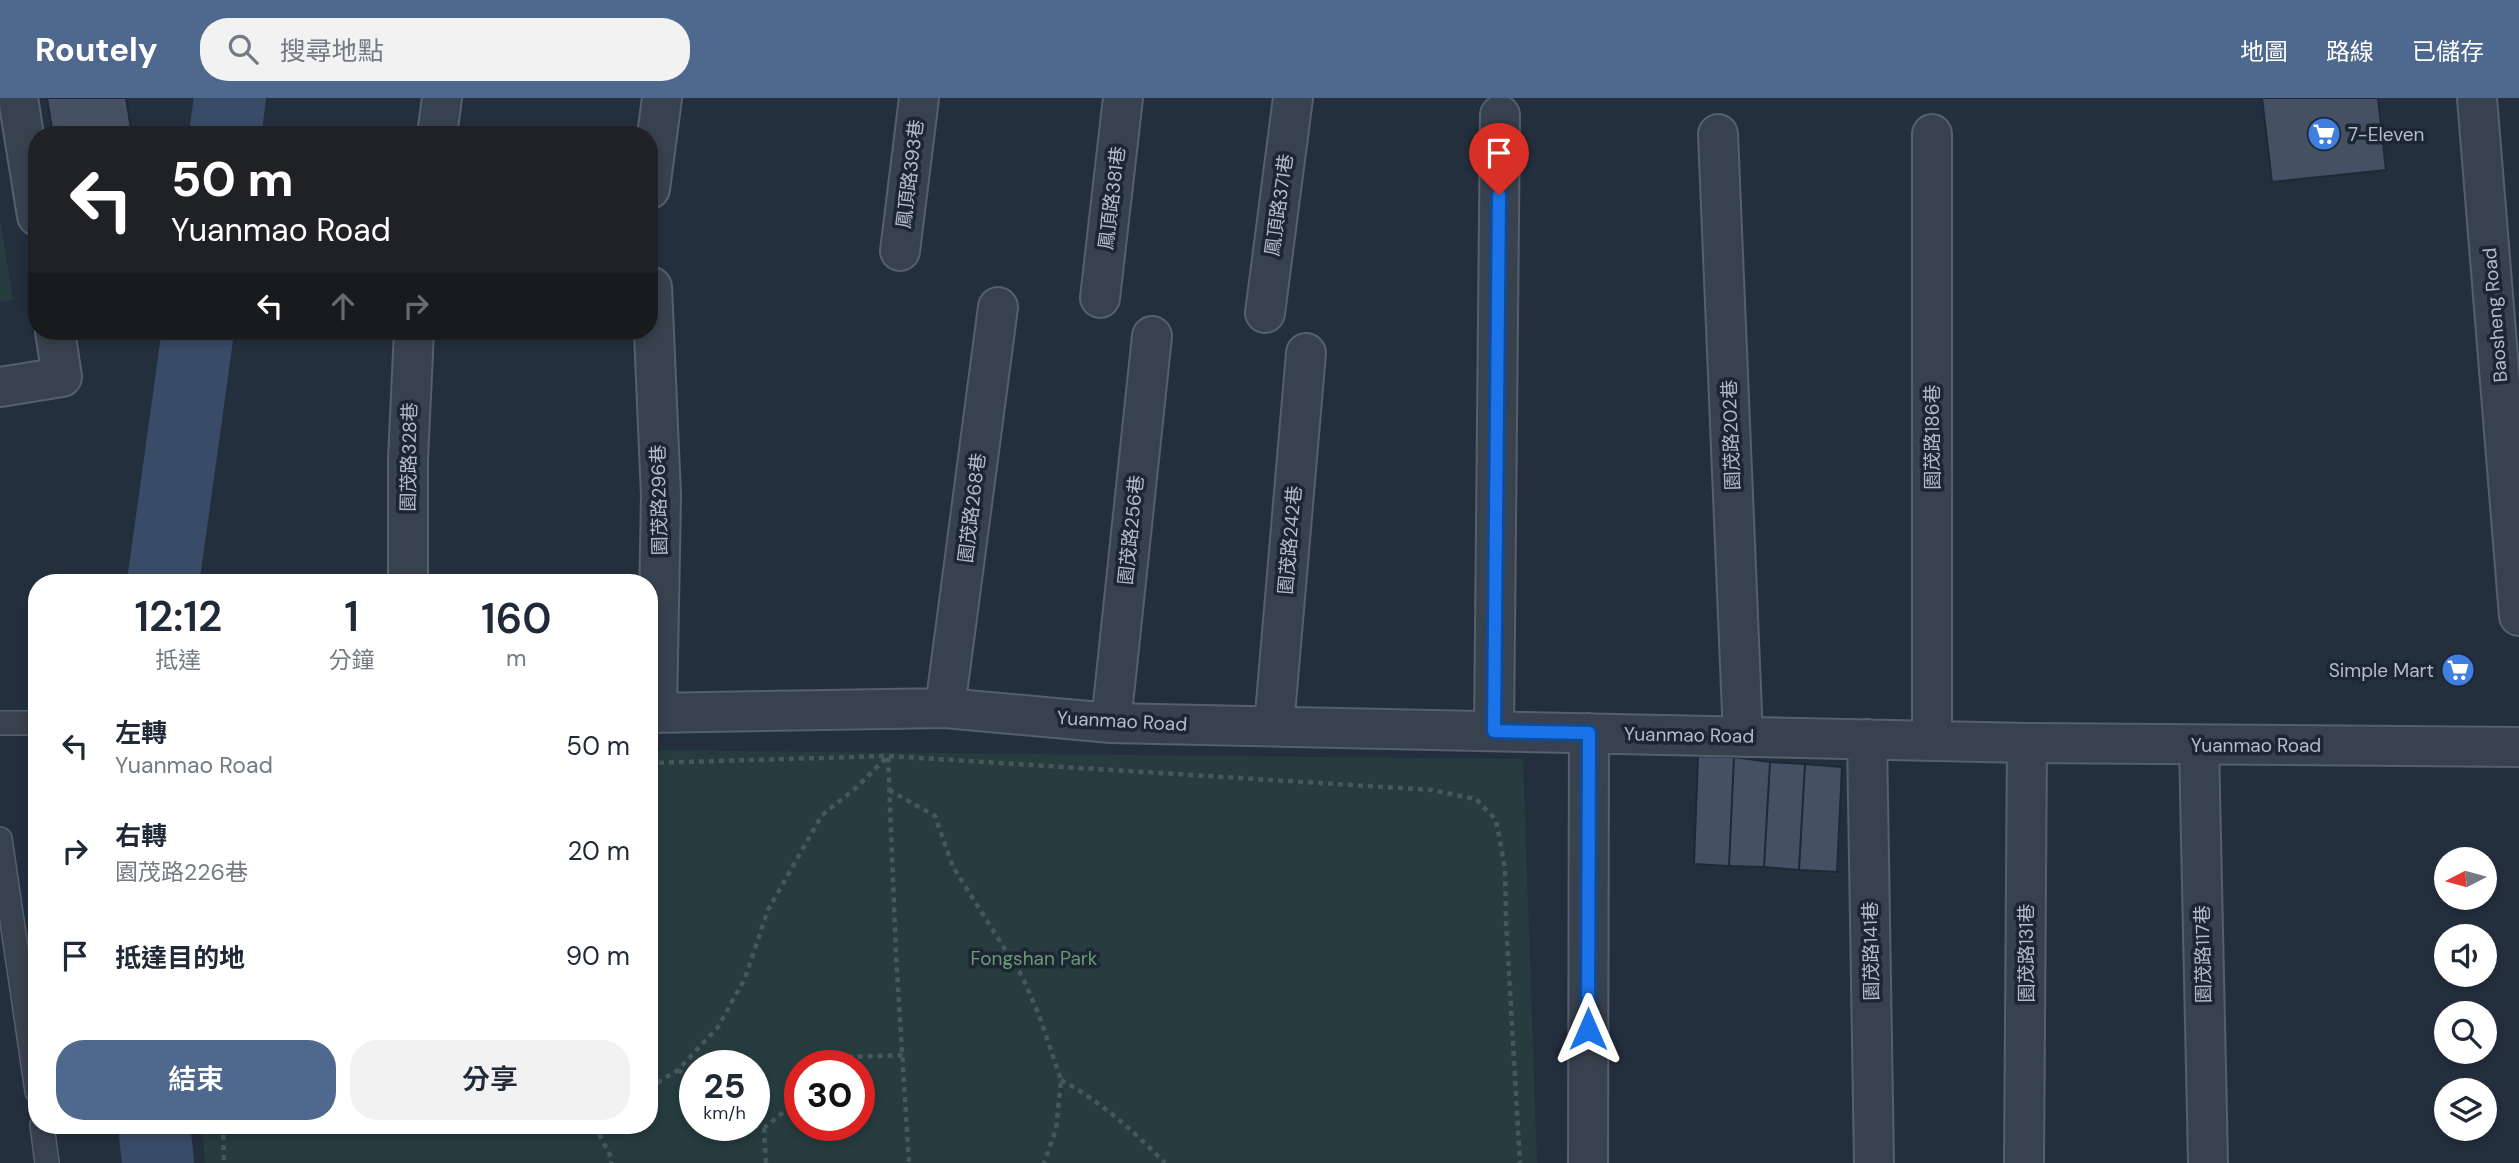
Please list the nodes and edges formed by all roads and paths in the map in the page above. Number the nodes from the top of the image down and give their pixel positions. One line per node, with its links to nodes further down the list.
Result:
1 (18, 98): 13 (street)
2 (442, 98): 9 (street)
3 (662, 98): 10 (street)
4 (919, 98): 14 (street, 鳳頂路393巷)
5 (1124, 98): 15 (street, 鳳頂路381巷)
6 (1293, 98): 17 (street, 鳳頂路371巷)
7 (2477, 98): 26 (street, Baosheng Road)
8 (1500, 115): 33 (street)
9 (438, 126)
10 (658, 128)
11 (1718, 134): 35 (street, 園茂路202巷)
12 (1932, 134): 37 (street, 園茂路186巷)
13 (28, 160)
14 (900, 251)
15 (1100, 298)
16 (998, 307): 27 (street, 園茂路268巷)
17 (1265, 313)
18 (1152, 336): 31 (street, 園茂路256巷)
19 (56, 340): 23 (street)
20 (414, 340): 24 (street, 園茂路328巷)
21 (654, 340): 25 (street, 園茂路296巷)
22 (1306, 353): 32 (street, 園茂路242巷)
23 (0, 387)
24 (408, 574)
25 (658, 577)
26 (2519, 616)
27 (945, 708): 28 (street, Yuanmao Road); 31 (street, Yuanmao Road)
28 (658, 713)
29 (0, 723): 30 (lane)
30 (28, 723)
31 (1111, 723): 32 (street, Yuanmao Road)
32 (1274, 726): 33 (street, Yuanmao Road)
33 (1494, 731): 34 (street, Yuanmao Road)
34 (1589, 733): 35 (street, Yuanmao Road); 65 (street)
35 (1743, 737): 36 (street, Yuanmao Road)
36 (1867, 739): 37 (street, Yuanmao Road); 66 (street, 園茂路141巷)
37 (1932, 740): 38 (street, Yuanmao Road)
38 (2027, 743): 39 (street, Yuanmao Road); 67 (street, 園茂路131巷)
39 (2199, 745): 40 (street, Yuanmao Road); 68 (street, 園茂路117巷)
40 (2519, 747)
41 (888, 756): 42 (path); 43 (path); 48 (path); 64 (path)
42 (658, 763)
43 (888, 789): 46 (path); 49 (path)
44 (0, 839): 45 (lane)
45 (28, 1030)
46 (903, 1055): 47 (path); 61 (path)
47 (875, 1056)
48 (678, 1070): 50 (path)
49 (1061, 1080): 62 (path); 63 (path)
50 (658, 1082)
51 (784, 1112): 52 (path)
52 (770, 1123)
53 (43, 1134): 57 (lane)
54 (223, 1134): 58 (path)
55 (599, 1134): 59 (path)
56 (765, 1141): 60 (path)
57 (47, 1163)
58 (224, 1163)
59 (611, 1163)
60 (766, 1163)
61 (909, 1163)
62 (1044, 1163)
63 (1166, 1163)
64 (1520, 1163)
65 (1588, 1163)
66 (1874, 1163)
67 (2024, 1163)
68 (2208, 1163)

